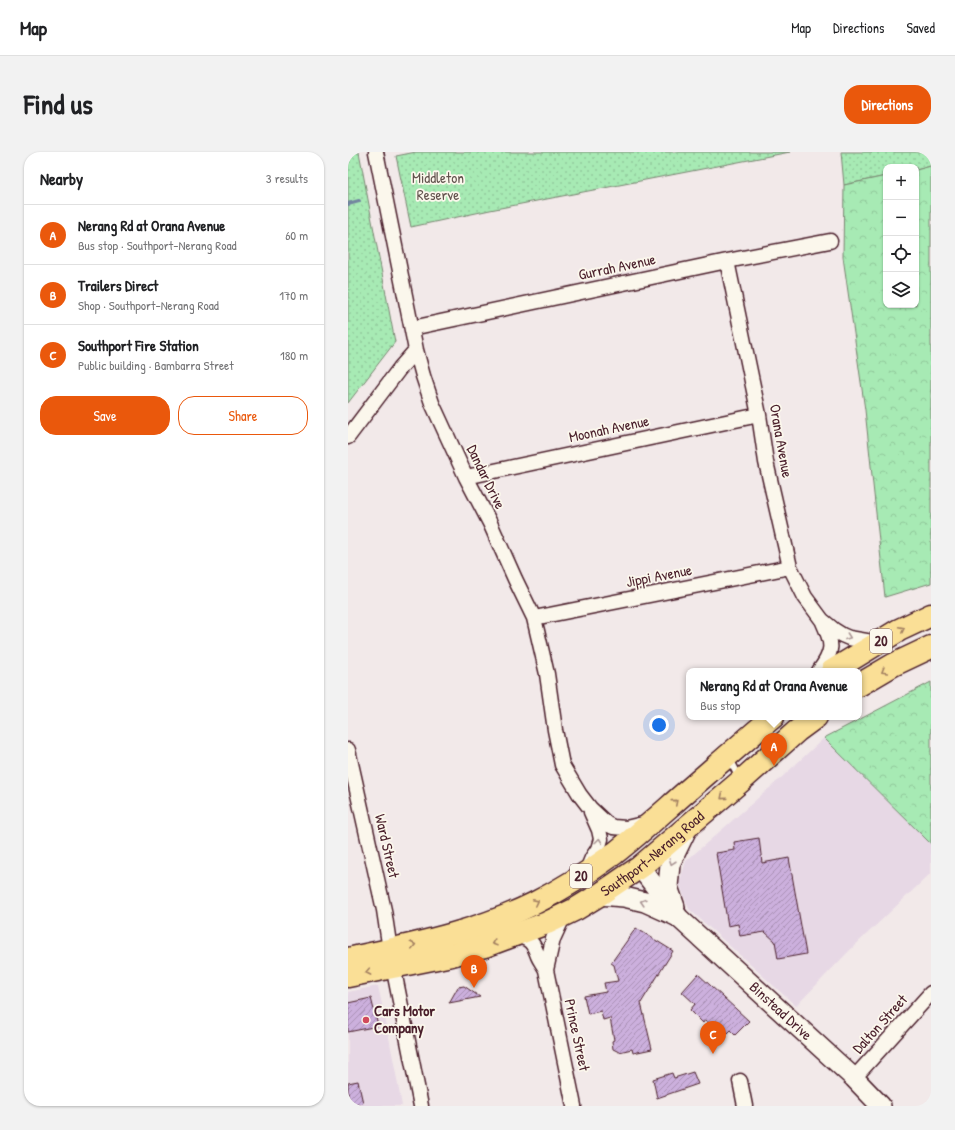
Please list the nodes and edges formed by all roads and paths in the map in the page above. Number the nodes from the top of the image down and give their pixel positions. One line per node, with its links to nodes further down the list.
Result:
1 (376, 152): 4 (street, Dandar Drive)
2 (830, 241): 3 (street, Gurrah Avenue)
3 (727, 261): 4 (street, Gurrah Avenue); 6 (street, Orana Avenue)
4 (412, 328): 5 (street, Dandar Drive)
5 (416, 350): 7 (street); 8 (street, Dandar Drive)
6 (759, 415): 8 (street, Moonah Avenue); 9 (street, Orana Avenue)
7 (348, 437)
8 (466, 477): 11 (street, Dandar Drive)
9 (790, 567): 11 (street, Jippi Avenue); 12 (street, Orana Avenue)
10 (931, 615): 13 (main road, 20, one-way to 10)
11 (534, 618): 23 (street, Dandar Drive)
12 (822, 620): 13 (street, Orana Avenue, one-way to 13); 15 (street, Orana Avenue)
13 (878, 642): 16 (main road, 20)
14 (931, 647): 17 (main road, 20, one-way to 17)
15 (821, 668)
16 (837, 668)
17 (862, 683)
18 (770, 720): 21 (main road, Southport-Nerang Road / 20)
19 (812, 720): 22 (main road, Southport-Nerang Road / 20)
20 (348, 750): 31 (street, Ward Street)
21 (728, 756): 22 (lane); 24 (main road, Southport-Nerang Road / 20, one-way to 21)
22 (741, 781): 25 (main road, Southport-Nerang Road / 20, one-way to 25)
23 (590, 808): 24 (street, Dandar Drive); 27 (street, Dandar Drive, one-way to 23)
24 (652, 822): 27 (main road, Southport-Nerang Road / 20)
25 (688, 827): 26 (main road, Southport-Nerang Road / 20); 29 (street, Binstead Drive, one-way to 29)
26 (640, 867): 27 (main road, Southport-Nerang Road / 20); 27 (main road); 29 (street, Binstead Drive)
27 (591, 885): 28 (main road, Southport-Nerang Road / 20); 29 (street, Binstead Drive, one-way to 27); 31 (main road, Southport-Nerang Road / 20, one-way to 27)
28 (564, 915): 30 (main road, Southport-Nerang Road / 20); 33 (street, Prince Street)
29 (679, 918): 36 (street, Binstead Drive)
30 (516, 935): 31 (main road, Southport-Nerang Road / 20, one-way to 31); 33 (street, Prince Street)
31 (392, 958): 32 (main road, Southport-Nerang Road / 20); 34 (main road, Southport-Nerang Road / 20, one-way to 34); 38 (street, Ward Street)
32 (348, 959)
33 (546, 970): 39 (street, Prince Street)
34 (348, 976)
35 (931, 993): 36 (street, Dalton Street)
36 (854, 1078): 41 (street, Binstead Drive)
37 (740, 1081): 40 (street)
38 (421, 1106)
39 (574, 1106)
40 (745, 1106)
41 (881, 1106)

